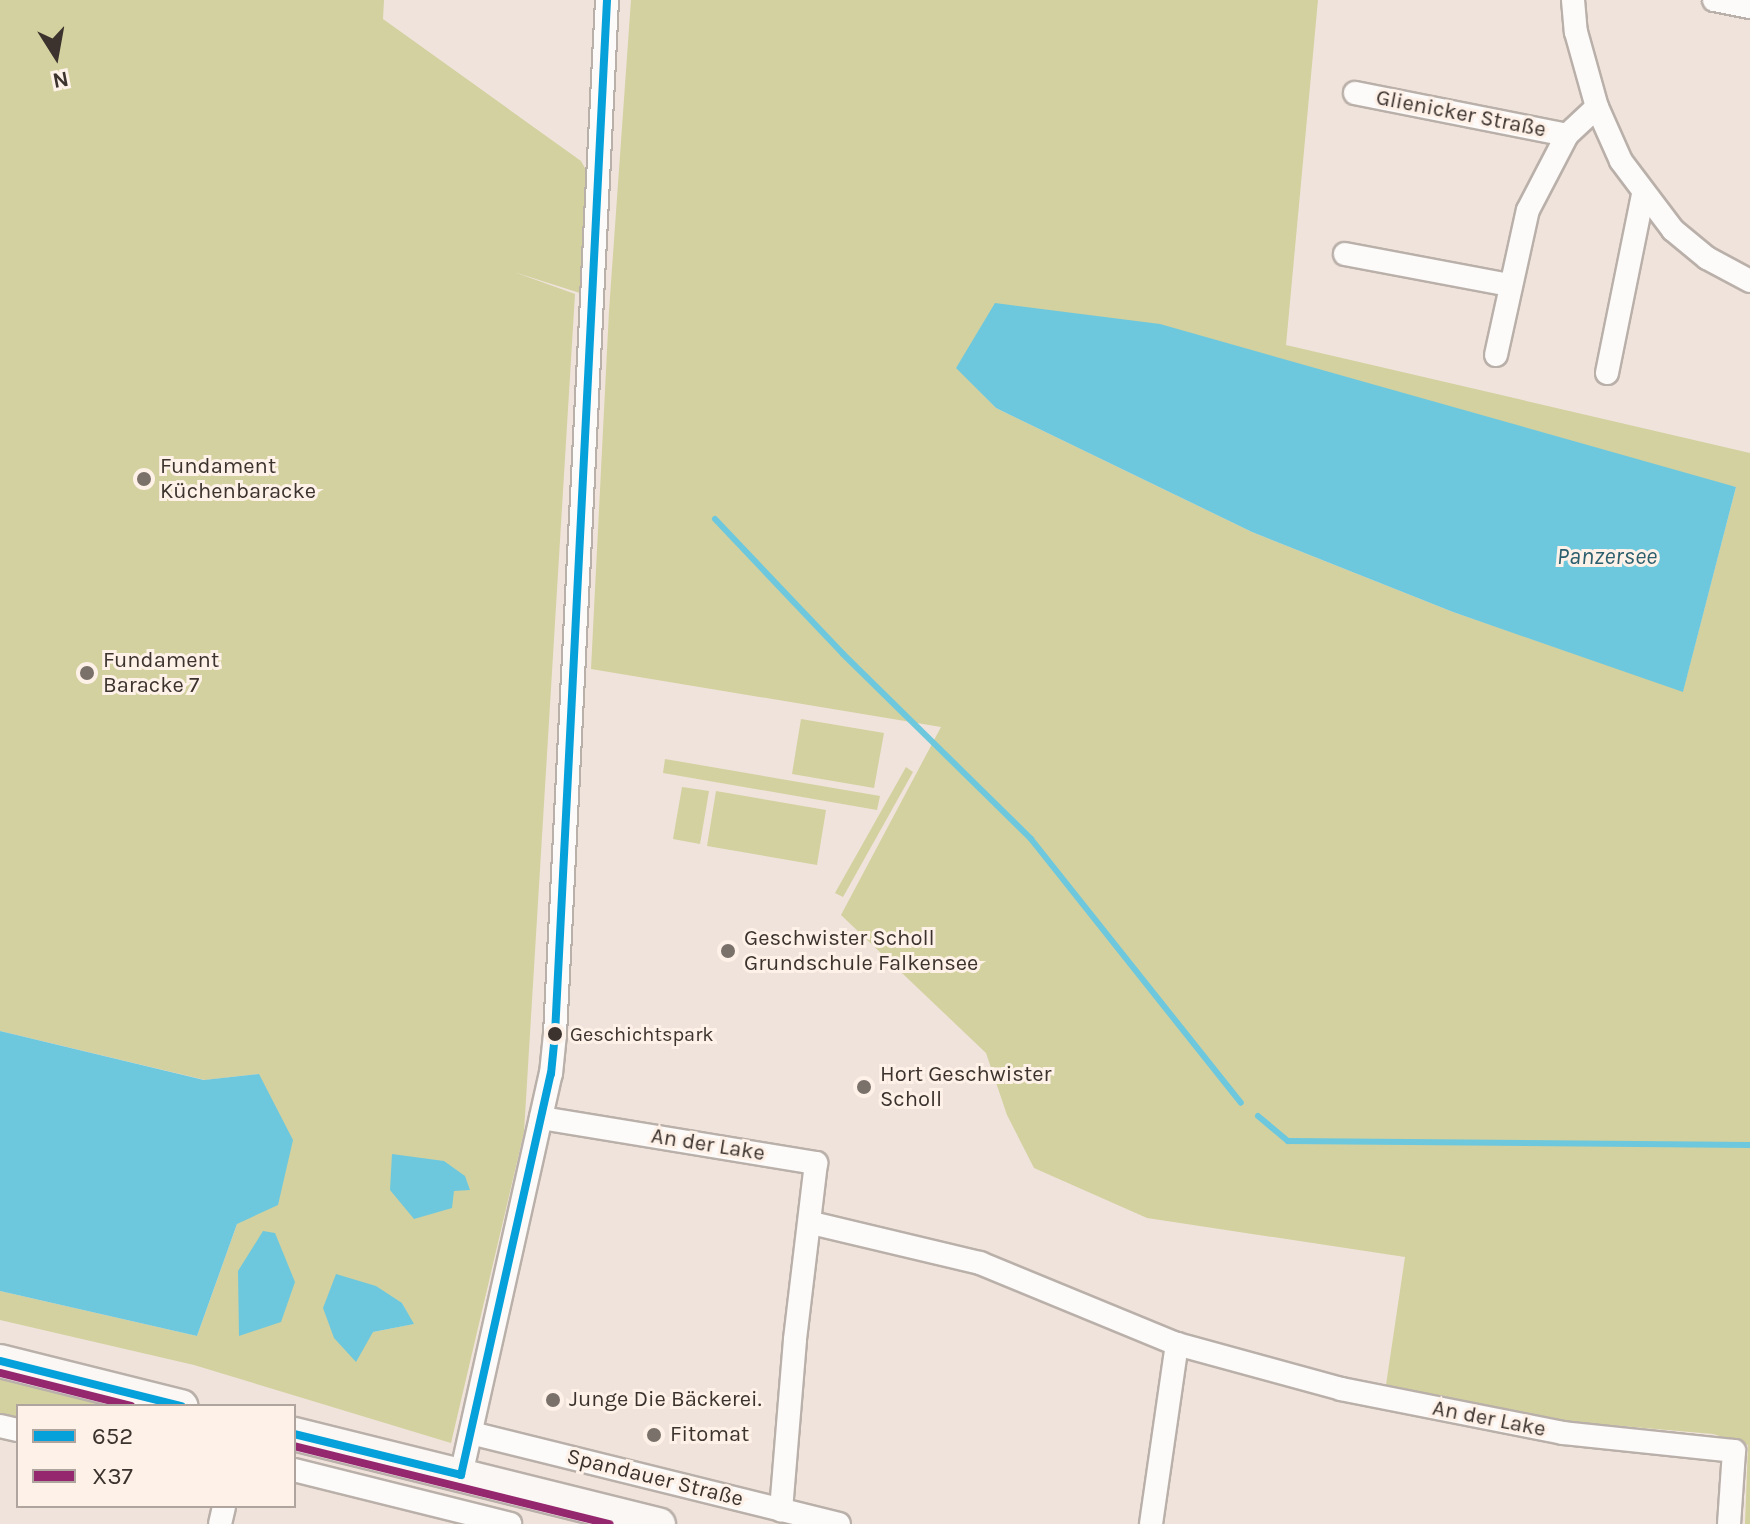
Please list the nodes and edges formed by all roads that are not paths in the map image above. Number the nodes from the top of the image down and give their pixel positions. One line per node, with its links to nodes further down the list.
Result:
1 (607, 0): 14 (street)
2 (1573, 0): 6 (street)
3 (1714, 0): 4 (street)
4 (1750, 7)
5 (1355, 93): 7 (street, Glienicker Straße)
6 (1597, 107): 7 (street, Glienicker Straße); 8 (street)
7 (1567, 135): 11 (street, Glienicker Straße)
8 (1643, 195): 10 (street); 13 (street)
9 (1345, 254): 11 (street)
10 (1750, 281)
11 (1509, 285): 12 (street, Glienicker Straße)
12 (1496, 355)
13 (1607, 373)
14 (541, 1118): 15 (street, An der Lake); 19 (street)
15 (812, 1223): 16 (street, An der Lake); 23 (street, An der Lake)
16 (1177, 1344): 27 (street); 28 (street, An der Lake)
17 (0, 1361): 18 (main road)
18 (173, 1404)
19 (471, 1433): 22 (street); 23 (street, Spandauer Straße)
20 (296, 1434): 22 (main road, Spandauer Straße)
21 (296, 1470): 24 (street)
22 (461, 1475): 25 (main road, Spandauer Straße)
23 (781, 1510): 26 (street, Spandauer Straße)
24 (510, 1524)
25 (659, 1524)
26 (839, 1524)
27 (1151, 1524)
28 (1729, 1524)

